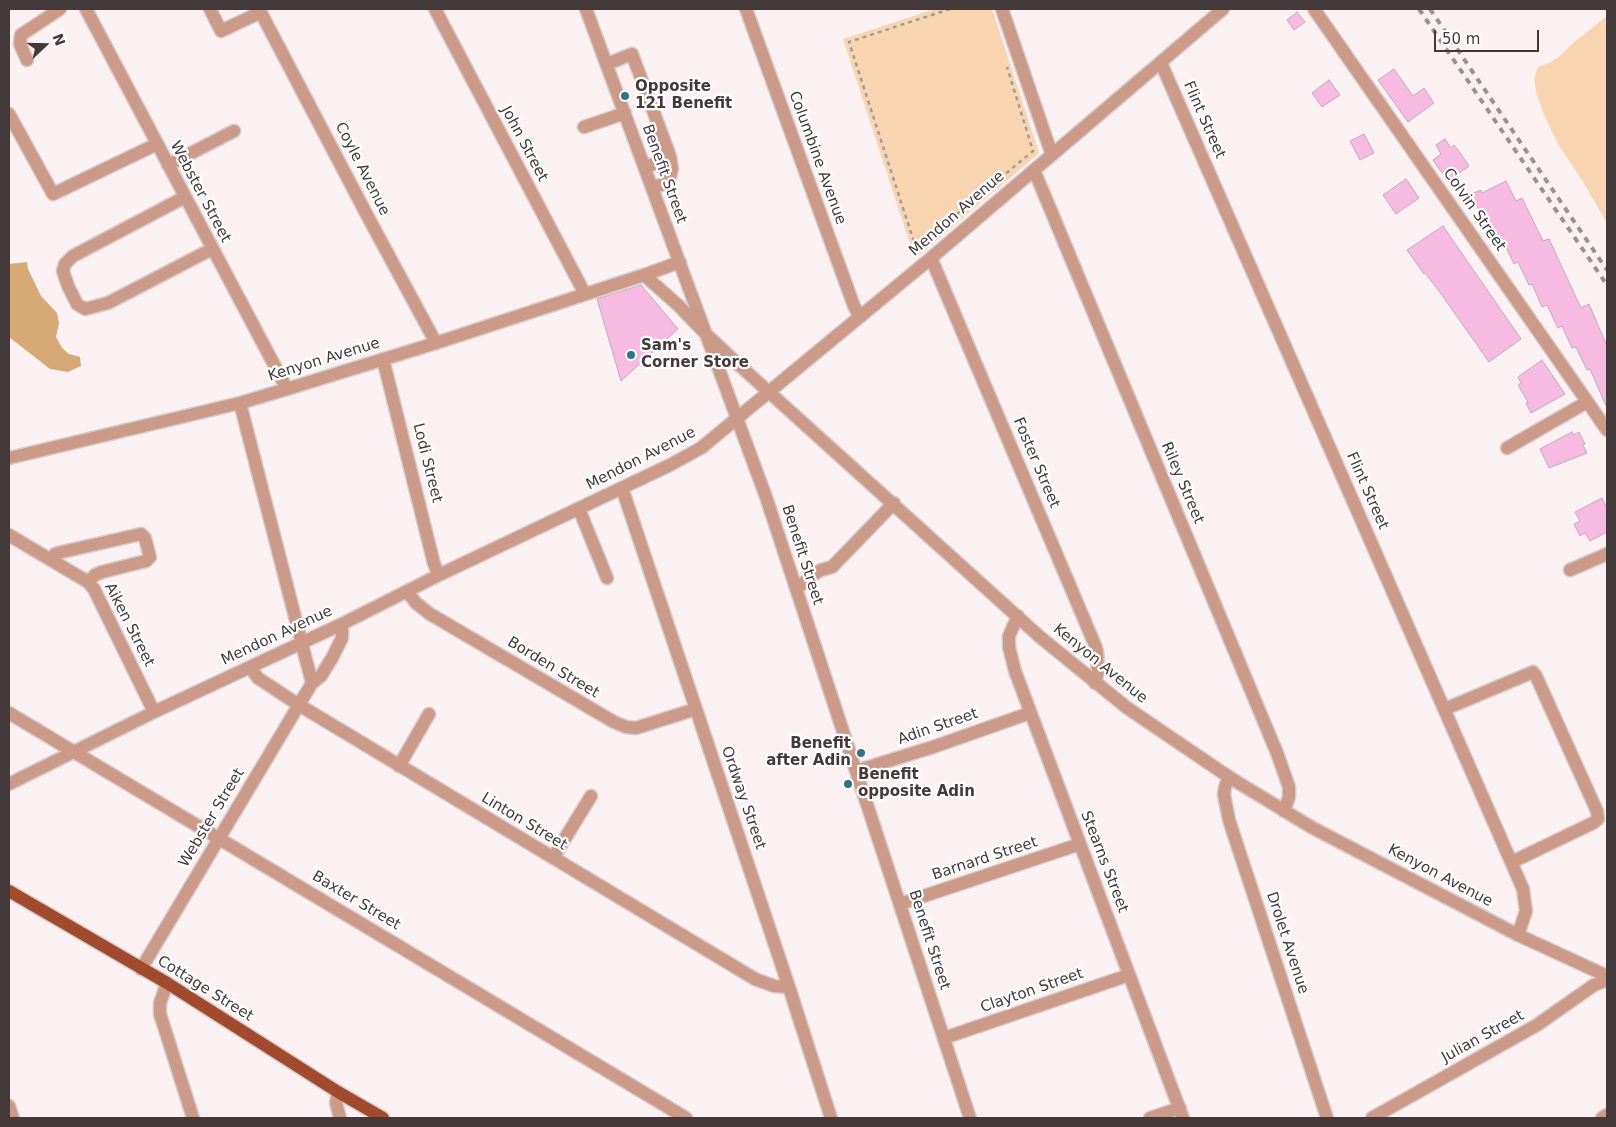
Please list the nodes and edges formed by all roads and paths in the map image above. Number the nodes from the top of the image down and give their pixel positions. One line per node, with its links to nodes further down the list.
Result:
1 (60, 9): 12 (street)
2 (86, 9): 20 (street, Webster Street)
3 (210, 9): 11 (street)
4 (435, 9): 32 (street, John Street)
5 (586, 9): 14 (street, Benefit Street)
6 (746, 9): 33 (street, Columbine Avenue)
7 (950, 9): 15 (path)
8 (1002, 9): 21 (street)
9 (1223, 9): 13 (street, Mendon Avenue)
10 (1314, 9): 39 (street, Colvin Street)
11 (260, 10): 35 (street, Coyle Avenue)
12 (27, 60)
13 (1161, 63): 21 (street, Mendon Avenue); 65 (street, Flint Street)
14 (607, 64): 16 (street, Benefit Street); 22 (street)
15 (1006, 66)
16 (625, 113): 18 (street); 24 (street, Benefit Street)
17 (9, 114): 20 (street)
18 (584, 127)
19 (234, 131): 23 (street)
20 (157, 144): 23 (street, Webster Street)
21 (1052, 155): 25 (street, Mendon Avenue)
22 (670, 156): 24 (street); 26 (street)
23 (168, 165): 27 (street, Webster Street)
24 (645, 168): 26 (street, Benefit Street)
25 (1034, 170): 29 (street, Mendon Avenue); 76 (street, Riley Street)
26 (652, 188): 30 (street, Benefit Street)
27 (184, 197): 28 (street, Webster Street); 28 (street)
28 (212, 249): 37 (street, Webster Street)
29 (931, 258): 33 (street, Mendon Avenue); 62 (street, Foster Street)
30 (680, 262): 31 (street, Kenyon Avenue); 34 (street, Benefit Street)
31 (644, 275): 32 (street, Kenyon Avenue); 34 (street, Kenyon Avenue)
32 (585, 294): 35 (street, Kenyon Avenue)
33 (860, 317): 38 (street, Mendon Avenue)
34 (706, 334): 38 (street, Kenyon Avenue); 41 (street, Benefit Street)
35 (436, 343): 36 (street, Kenyon Avenue)
36 (383, 359): 37 (street, Kenyon Avenue); 52 (street, Lodi Street)
37 (287, 389): 40 (street, Kenyon Avenue)
38 (769, 392): 41 (street, Mendon Avenue); 46 (street, Kenyon Avenue)
39 (1587, 402): 42 (street, Colvin Street); 43 (street)
40 (240, 403): 44 (street, Kenyon Avenue); 59 (street)
41 (738, 418): 45 (street, Mendon Avenue); 55 (street, Benefit Street)
42 (1607, 430)
43 (1507, 448)
44 (9, 458)
45 (622, 488): 47 (street, Mendon Avenue); 64 (street, Ordway Street)
46 (894, 504): 55 (street); 57 (street, Kenyon Avenue)
47 (579, 509): 52 (street, Mendon Avenue); 53 (street)
48 (9, 535): 50 (street, Aiken Street)
49 (1607, 554): 51 (street)
50 (50, 560): 54 (street, Aiken Street); 54 (street)
51 (1570, 570)
52 (439, 575): 56 (street, Mendon Avenue)
53 (607, 578)
54 (88, 582): 66 (street, Aiken Street)
55 (796, 589): 72 (street, Benefit Street)
56 (407, 591): 58 (street, Mendon Avenue); 64 (street, Borden Street)
57 (1018, 616): 62 (street, Kenyon Avenue); 68 (street, Stearns Street)
58 (342, 624): 59 (street, Mendon Avenue); 61 (street, Webster Street)
59 (302, 643): 60 (street, Mendon Avenue); 61 (street)
60 (250, 667): 63 (street, Linton Street); 66 (street, Mendon Avenue)
61 (312, 683): 63 (street, Webster Street)
62 (1095, 683): 73 (street, Kenyon Avenue)
63 (298, 705): 71 (street, Linton Street); 77 (street, Webster Street)
64 (696, 709): 88 (street, Ordway Street)
65 (1445, 709): 80 (street, Flint Street); 80 (street)
66 (154, 712): 70 (street, Mendon Avenue)
67 (9, 713): 70 (street, Baxter Street)
68 (1030, 713): 72 (street, Adin Street); 78 (street, Stearns Street)
69 (429, 714): 71 (street)
70 (73, 752): 74 (street, Mendon Avenue); 77 (street, Baxter Street)
71 (399, 766): 79 (street, Linton Street)
72 (856, 771): 82 (street, Benefit Street)
73 (1229, 777): 76 (street, Kenyon Avenue); 102 (street, Drolet Avenue)
74 (9, 784)
75 (591, 796): 79 (street)
76 (1284, 811): 83 (street, Kenyon Avenue)
77 (219, 838): 84 (street, Webster Street); 98 (street, Baxter Street)
78 (1080, 844): 82 (street, Barnard Street); 85 (street, Stearns Street)
79 (553, 858): 88 (street, Linton Street)
80 (1512, 862): 83 (street, Flint Street)
81 (9, 891): 84 (main road, Cottage Street)
82 (900, 904): 89 (street, Benefit Street)
83 (1518, 935): 86 (street, Kenyon Avenue)
84 (140, 969): 87 (main road, Cottage Street)
85 (1129, 975): 89 (street, Clayton Street); 92 (street, Stearns Street)
86 (1607, 978): 103 (street, Julian Street)
87 (167, 983): 90 (main road, Cottage Street); 95 (street)
88 (789, 987): 99 (street, Ordway Street)
89 (944, 1038): 100 (street, Benefit Street)
90 (338, 1092): 96 (street); 97 (main road, Cottage Street)
91 (9, 1106): 94 (street)
92 (1182, 1113): 101 (street)
93 (1607, 1115): 104 (street)
94 (13, 1118)
95 (193, 1118)
96 (340, 1118)
97 (383, 1118)
98 (686, 1118)
99 (831, 1118)
100 (970, 1118)
101 (1150, 1118)
102 (1327, 1118)
103 (1372, 1118)
104 (1602, 1118)

